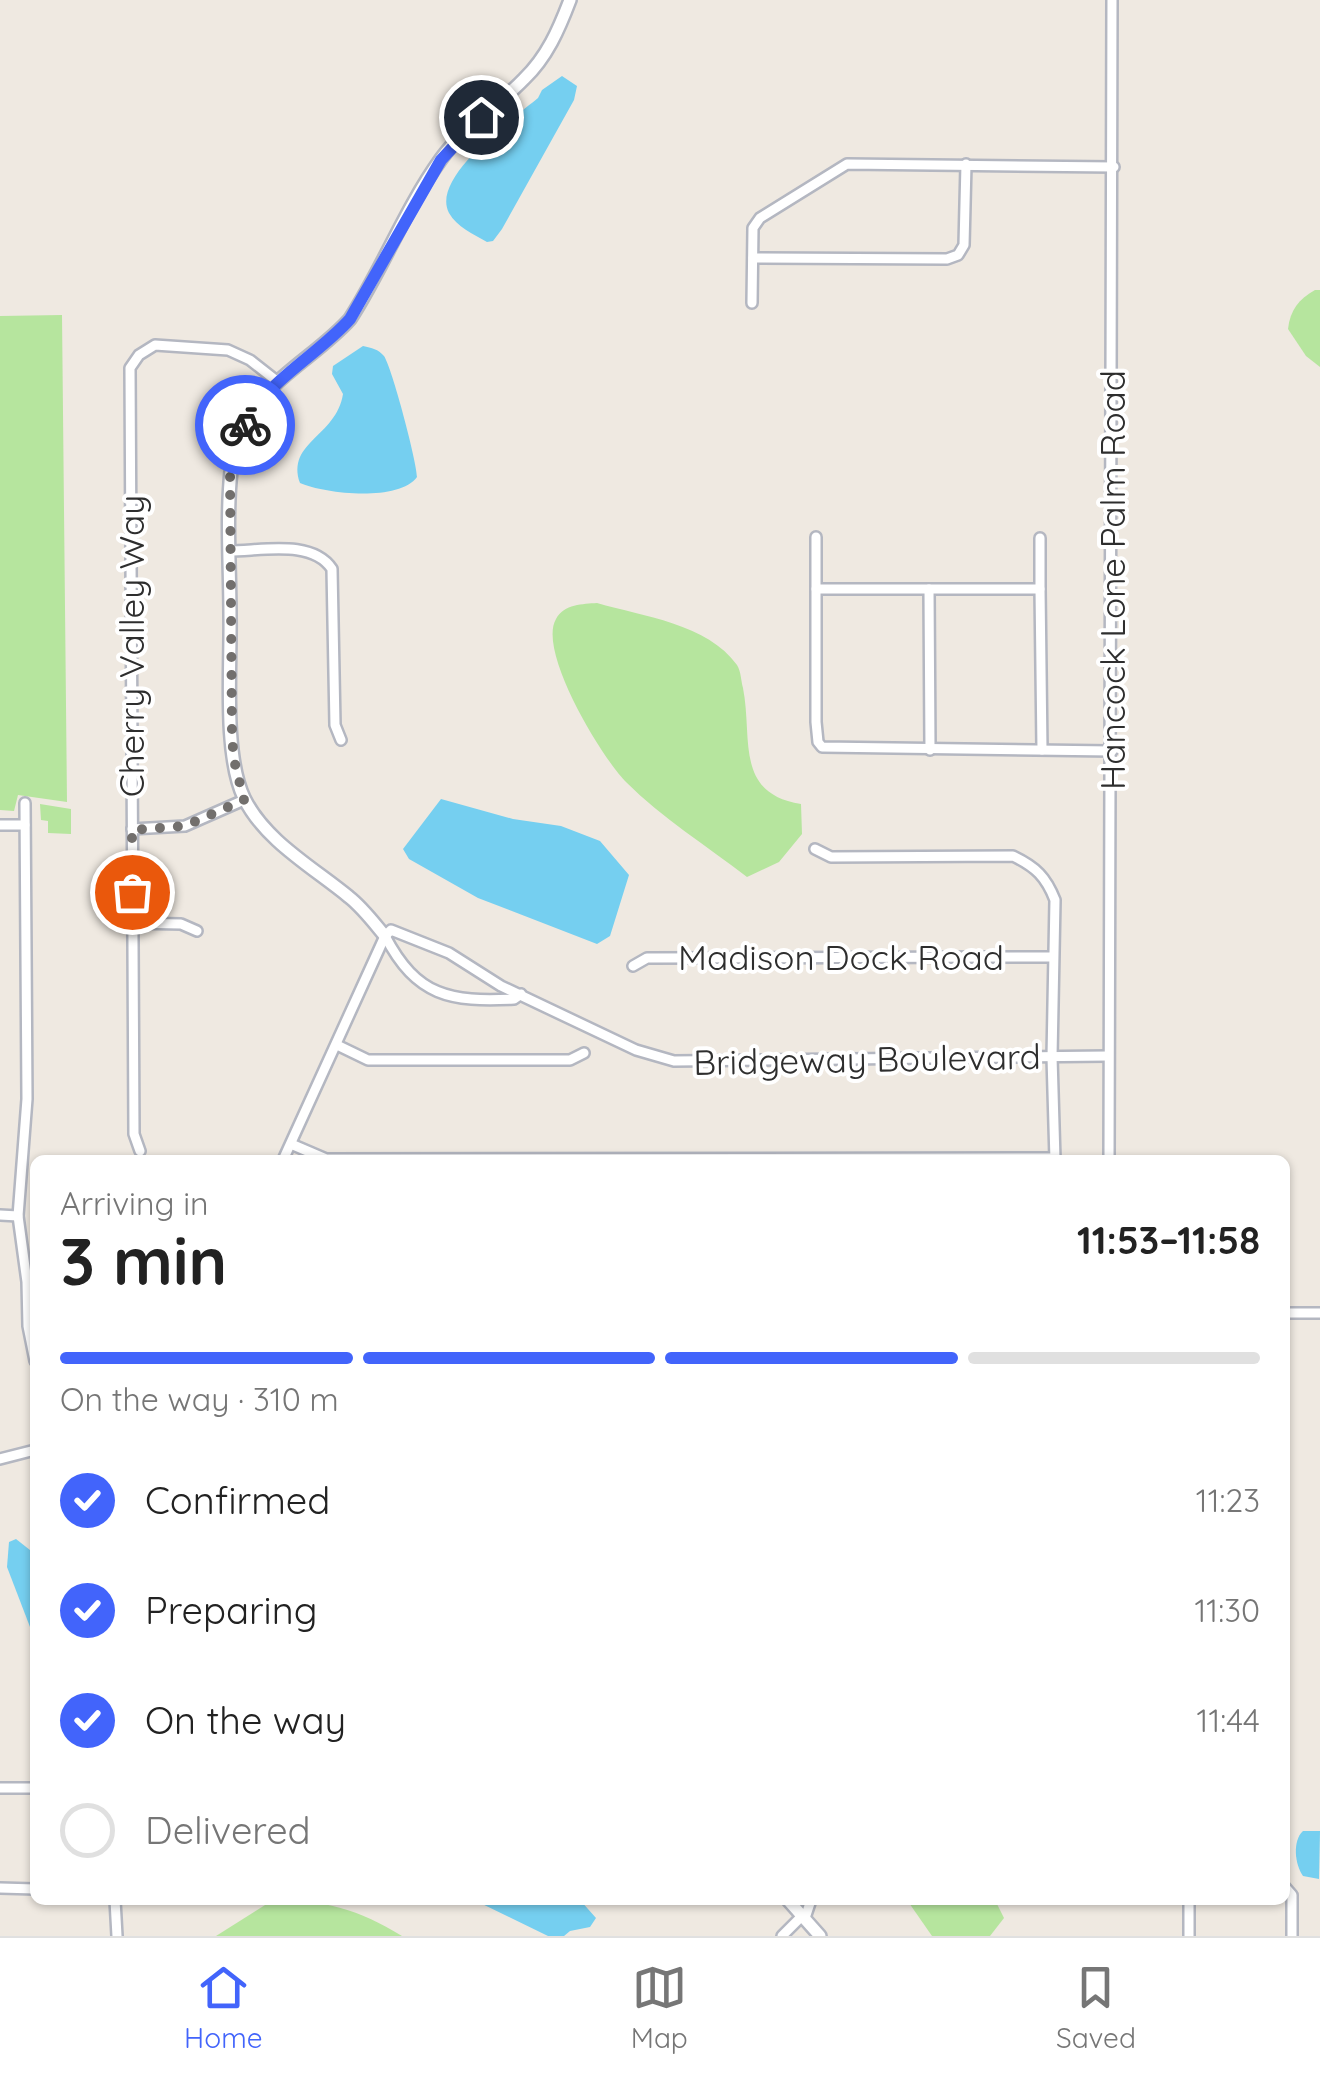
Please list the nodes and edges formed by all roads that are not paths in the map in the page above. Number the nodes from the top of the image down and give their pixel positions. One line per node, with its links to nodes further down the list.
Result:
1 (570, 0): 7 (street)
2 (1112, 0): 4 (street, Hancock Lone Palm Road)
3 (966, 164): 4 (street); 5 (street); 5 (street)
4 (1114, 167): 17 (street, Hancock Lone Palm Road)
5 (753, 258): 6 (street)
6 (752, 303)
7 (278, 382): 10 (street); 22 (street, Cherry Valley Way)
8 (816, 537): 11 (street)
9 (1040, 538): 13 (street)
10 (230, 551): 14 (street); 18 (street)
11 (816, 590): 12 (street); 15 (street)
12 (929, 590): 13 (street); 15 (street)
13 (1040, 590): 16 (street)
14 (342, 740)
15 (930, 750): 16 (street)
16 (1042, 750): 17 (street)
17 (1112, 751): 33 (street, Hancock Lone Palm Road)
18 (244, 800): 22 (street); 26 (street)
19 (25, 803): 21 (street)
20 (0, 825): 21 (street)
21 (25, 825): 41 (street)
22 (132, 830): 24 (street, Cherry Valley Way)
23 (816, 849): 27 (street)
24 (131, 924): 25 (street); 35 (street, Cherry Valley Way)
25 (197, 932)
26 (385, 936): 29 (street, Bridgeway Boulevard); 29 (street); 30 (street)
27 (1052, 957): 28 (street, Madison Dock Road); 32 (street)
28 (633, 966)
29 (520, 994): 32 (street, Bridgeway Boulevard)
30 (337, 1045): 31 (street); 34 (street)
31 (584, 1052)
32 (1052, 1056): 33 (street, Bridgeway Boulevard); 38 (street)
33 (1108, 1056): 39 (street, Hancock Lone Palm Road)
34 (291, 1144): 36 (street); 37 (street)
35 (140, 1152)
36 (286, 1155)
37 (317, 1155)
38 (1055, 1155)
39 (1109, 1155)
40 (0, 1215): 41 (street)
41 (18, 1216): 44 (street)
42 (1320, 1312): 43 (street)
43 (1290, 1313)
44 (30, 1338)
45 (30, 1451): 46 (street)
46 (0, 1459)
47 (0, 1788): 48 (street)
48 (30, 1788)
49 (0, 1888): 50 (street)
50 (30, 1889)
51 (1290, 1893): 61 (street)
52 (115, 1905): 57 (street)
53 (793, 1905): 56 (street)
54 (809, 1905): 56 (street)
55 (1189, 1905): 60 (street)
56 (804, 1917): 58 (street); 59 (street)
57 (117, 1936)
58 (782, 1936)
59 (820, 1936)
60 (1189, 1936)
61 (1292, 1936)

